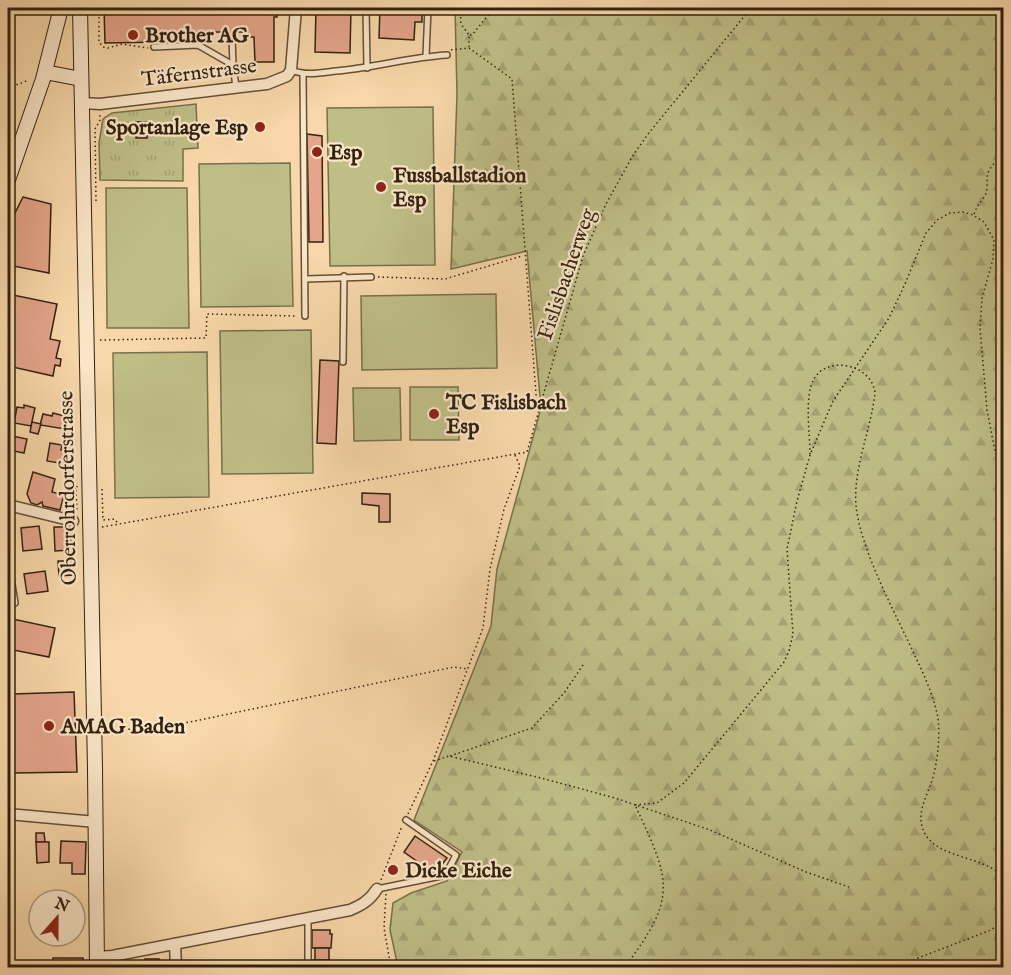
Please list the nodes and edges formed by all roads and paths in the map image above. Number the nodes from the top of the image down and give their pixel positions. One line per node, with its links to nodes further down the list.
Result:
1 (61, 8): 19 (main road)
2 (80, 8): 21 (main road, Oberrohrdorferstrasse)
3 (99, 8): 12 (path)
4 (296, 8): 18 (street)
5 (366, 8): 17 (lane)
6 (428, 8): 14 (lane)
7 (460, 8): 10 (path)
8 (494, 8): 10 (path)
9 (751, 8): 36 (path, Fislisbacherweg)
10 (469, 35): 13 (path)
11 (232, 37): 16 (lane)
12 (154, 47): 16 (lane)
13 (469, 48): 15 (path); 28 (path)
14 (426, 56): 15 (lane); 17 (lane)
15 (447, 56)
16 (233, 65): 23 (lane)
17 (367, 68): 20 (lane)
18 (291, 70): 20 (lane); 23 (street, Täfernstrasse)
19 (44, 75): 21 (main road); 22 (path); 26 (main road)
20 (303, 75): 31 (lane)
21 (81, 79): 24 (main road, Oberrohrdorferstrasse)
22 (8, 88)
23 (237, 89): 24 (street, Täfernstrasse)
24 (82, 103): 46 (main road, Oberrohrdorferstrasse)
25 (1004, 153): 27 (path)
26 (8, 180)
27 (974, 215): 35 (path); 39 (path)
28 (524, 255): 30 (path); 36 (path)
29 (344, 276): 30 (lane); 31 (lane); 34 (lane)
30 (371, 277)
31 (306, 279): 32 (lane)
32 (305, 316): 33 (path)
33 (99, 340)
34 (343, 362)
35 (855, 368): 38 (path); 38 (path); 61 (path)
36 (538, 410): 37 (path, Fislisbacherweg)
37 (515, 454): 45 (path); 50 (path)
38 (810, 455): 55 (path)
39 (1004, 479)
40 (102, 480): 45 (path)
41 (77, 482): 42 (path)
42 (76, 489): 44 (path); 44 (path)
43 (8, 505): 44 (street)
44 (71, 518)
45 (120, 525): 46 (path)
46 (89, 529): 51 (main road, Oberrohrdorferstrasse)
47 (8, 560): 48 (lane)
48 (8, 603)
49 (583, 665): 52 (path)
50 (468, 669): 51 (path); 53 (path)
51 (93, 733): 58 (main road, Oberrohrdorferstrasse)
52 (449, 756): 53 (path); 55 (path)
53 (433, 761): 54 (path)
54 (426, 778)
55 (635, 805): 62 (path); 71 (path)
56 (8, 814): 58 (street)
57 (405, 820): 63 (lane)
58 (96, 822): 67 (main road, Oberrohrdorferstrasse)
59 (389, 858): 60 (path)
60 (383, 876)
61 (1004, 877)
62 (849, 887)
63 (382, 888): 64 (street); 70 (path)
64 (308, 918): 66 (street); 69 (lane)
65 (1004, 920): 72 (path)
66 (175, 944): 67 (street); 68 (street)
67 (97, 962)
68 (176, 968)
69 (308, 968)
70 (391, 968)
71 (624, 968)
72 (892, 968)

